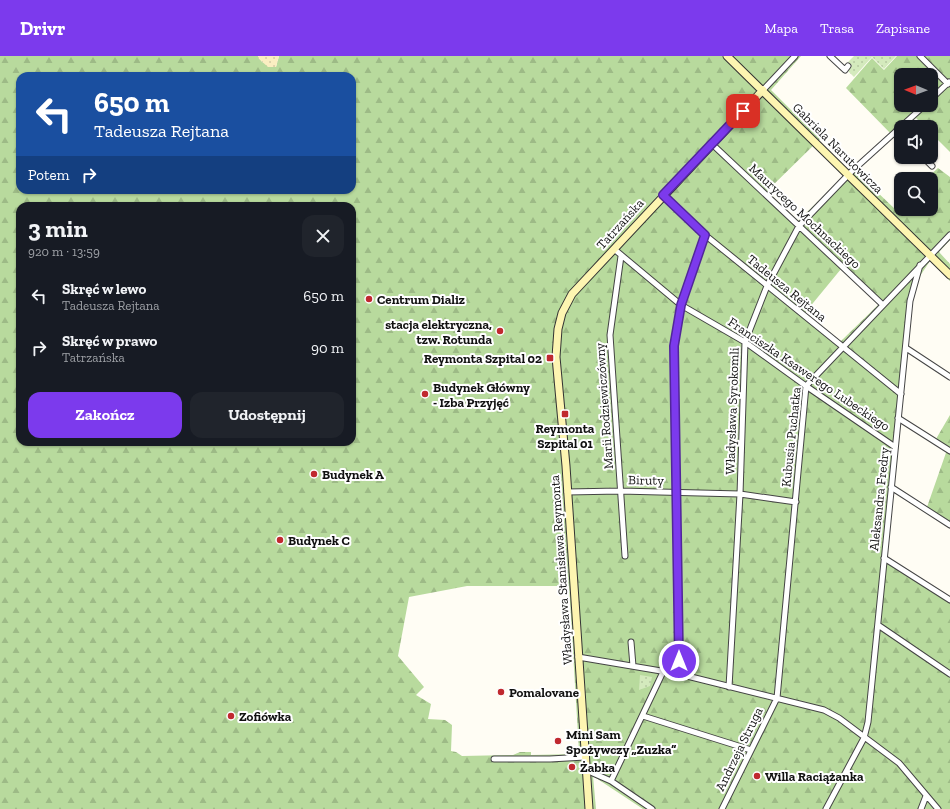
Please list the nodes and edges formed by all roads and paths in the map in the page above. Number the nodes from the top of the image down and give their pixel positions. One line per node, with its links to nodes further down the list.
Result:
1 (727, 56): 7 (street, Gabriela Narutowicza)
2 (795, 56): 7 (street, Tatrzańska)
3 (830, 56): 5 (street)
4 (920, 56): 6 (street)
5 (848, 66)
6 (949, 83): 8 (street)
7 (763, 90): 12 (street, Tatrzańska); 13 (street, Gabriela Narutowicza)
8 (938, 93)
9 (917, 112): 10 (street, Władysława Syrokomli)
10 (908, 120)
11 (894, 133): 13 (street, Władysława Syrokomli)
12 (712, 144): 14 (street, Tatrzańska); 15 (street, Maurycego Mochnackiego)
13 (848, 175): 15 (street, Władysława Syrokomli); 19 (street, Gabriela Narutowicza)
14 (663, 195): 16 (street, Tadeusza Rejtana); 18 (street, Tatrzańska)
15 (799, 226): 23 (street, Władysława Syrokomli); 25 (street, Maurycego Mochnackiego)
16 (705, 235): 23 (street, Tadeusza Rejtana); 24 (street)
17 (950, 235): 19 (street, Kubusia Puchatka)
18 (614, 249): 20 (street, Franciszka Ksawerego Lubeckiego); 26 (street, Tatrzańska)
19 (930, 254): 21 (street, Kubusia Puchatka); 22 (street, Gabriela Narutowicza)
20 (621, 256): 24 (street, Franciszka Ksawerego Lubeckiego); 37 (street, Marii Rodziewiczówny)
21 (920, 264): 25 (street, Kubusia Puchatka); 29 (street, Aleksandra Fredry)
22 (950, 275)
23 (767, 286): 27 (street, Władysława Syrokomli); 28 (street, Tadeusza Rejtana)
24 (681, 305): 27 (street, Franciszka Ksawerego Lubeckiego); 39 (street)
25 (883, 305): 28 (street, Kubusia Puchatka)
26 (558, 329): 38 (street, Władysława Stanisława Reymonta)
27 (745, 342): 31 (street, Franciszka Ksawerego Lubeckiego); 40 (street, Władysława Syrokomli)
28 (843, 347): 31 (street, Kubusia Puchatka); 32 (street, Tadeusza Rejtana)
29 (906, 348): 30 (street); 32 (street, Aleksandra Fredry)
30 (950, 377)
31 (806, 386): 34 (street, Franciszka Ksawerego Lubeckiego); 41 (street, Kubusia Puchatka)
32 (901, 394): 33 (street, Aleksandra Fredry)
33 (898, 418): 34 (street, Aleksandra Fredry); 35 (street)
34 (895, 447): 36 (street, Aleksandra Fredry)
35 (950, 451)
36 (891, 487): 42 (street); 44 (street, Aleksandra Fredry)
37 (620, 491): 38 (street, Biruty); 39 (street, Biruty); 43 (street, Marii Rodziewiczówny)
38 (567, 492): 48 (street, Władysława Stanisława Reymonta)
39 (677, 492): 40 (street, Biruty); 51 (street)
40 (740, 494): 41 (street, Biruty); 53 (street, Władysława Syrokomli)
41 (796, 502): 54 (street, Kubusia Puchatka)
42 (950, 525)
43 (625, 556)
44 (884, 558): 45 (street); 46 (street, Aleksandra Fredry)
45 (950, 600)
46 (878, 625): 52 (street); 56 (street, Aleksandra Fredry)
47 (631, 642): 49 (street)
48 (578, 657): 49 (street); 58 (street, Władysława Stanisława Reymonta)
49 (633, 666): 50 (street)
50 (663, 672): 51 (street); 55 (street)
51 (679, 674): 53 (street)
52 (950, 674)
53 (729, 687): 54 (street)
54 (777, 698): 56 (street); 57 (street, Andrzeja Struga)
55 (643, 716): 57 (street); 61 (street)
56 (864, 738): 62 (street); 66 (street, Aleksandra Fredry)
57 (751, 750): 65 (street, Andrzeja Struga)
58 (585, 757): 59 (street); 60 (street, Władysława Stanisława Reymonta)
59 (494, 759)
60 (586, 770): 61 (street); 63 (street, Władysława Stanisława Reymonta)
61 (611, 782): 64 (street)
62 (926, 796): 67 (street); 68 (street)
63 (589, 809)
64 (652, 809)
65 (722, 809)
66 (826, 809)
67 (921, 809)
68 (938, 809)

